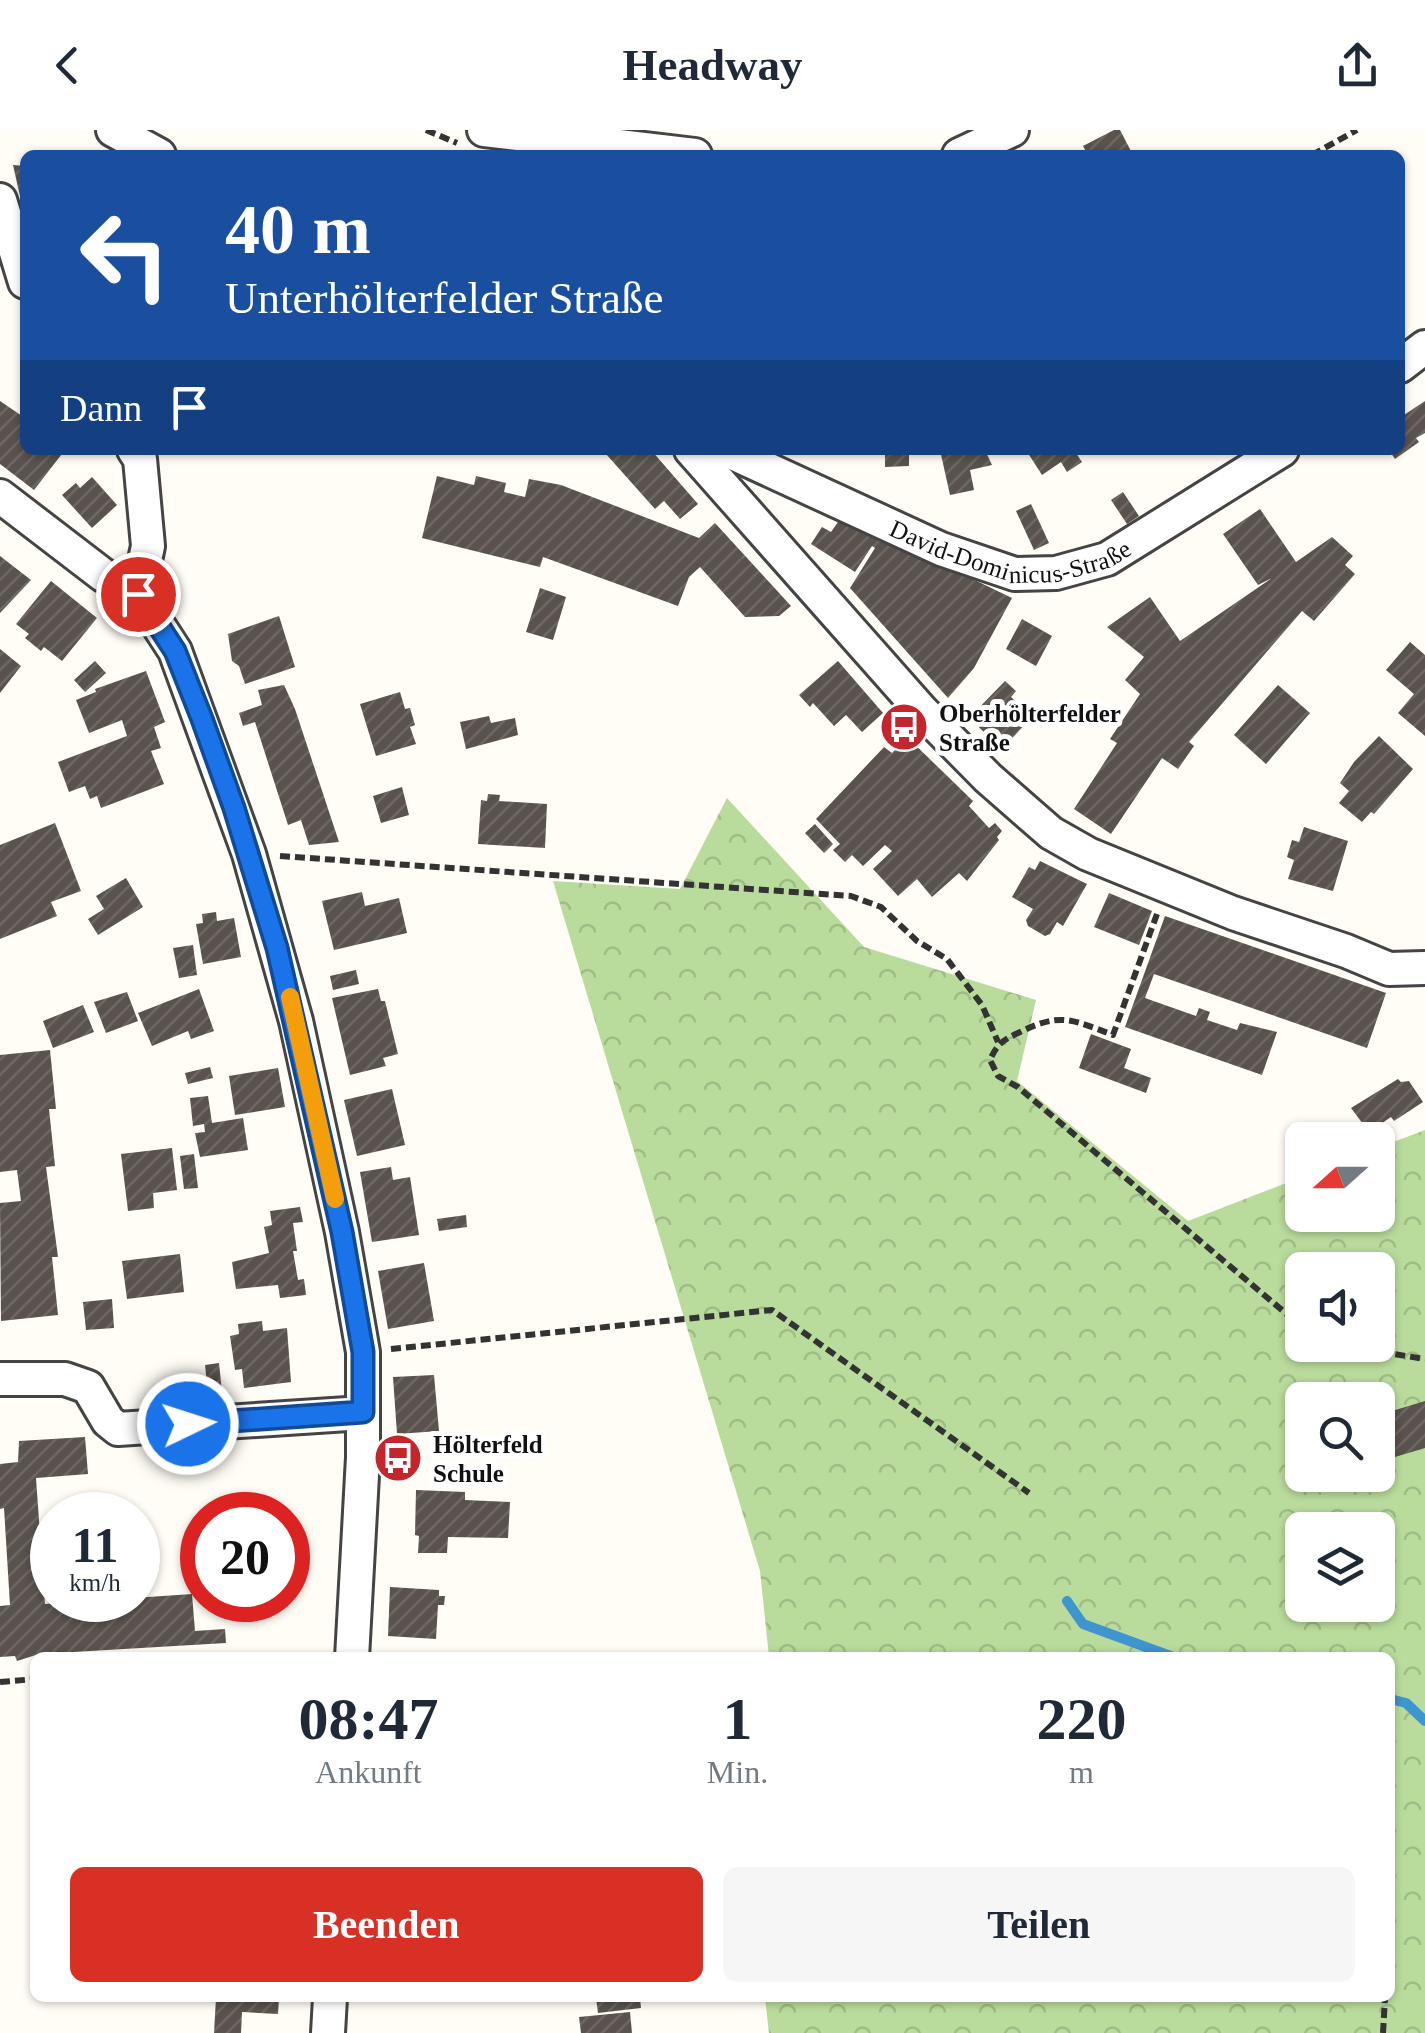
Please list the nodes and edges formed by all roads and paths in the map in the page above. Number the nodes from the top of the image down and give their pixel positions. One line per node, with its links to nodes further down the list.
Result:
1 (113, 130): 5 (street)
2 (484, 130): 6 (street)
3 (1012, 130): 7 (street)
4 (1357, 130): 8 (path)
5 (150, 150)
6 (653, 150)
7 (970, 150)
8 (1321, 150)
9 (0, 200): 10 (street)
10 (20, 266)
11 (1425, 347): 12 (street)
12 (1405, 362)
13 (138, 455): 18 (street)
14 (695, 455): 20 (street)
15 (737, 455): 16 (street, David-Dominicus-Straße)
16 (1274, 455)
17 (0, 496): 18 (street)
18 (138, 594): 19 (street)
19 (248, 854): 22 (path); 24 (street)
20 (1167, 886): 21 (street); 22 (path)
21 (1425, 968)
22 (998, 1042): 23 (path)
23 (1285, 1312)
24 (363, 1352): 28 (street); 29 (path)
25 (1395, 1354): 26 (path)
26 (1425, 1359)
27 (0, 1379): 28 (street)
28 (363, 1412): 30 (street)
29 (1028, 1493)
30 (352, 1652)
31 (30, 1679): 32 (path)
32 (0, 1682)
33 (330, 2002): 35 (street)
34 (1385, 2002): 36 (path)
35 (326, 2033)
36 (1383, 2033)

